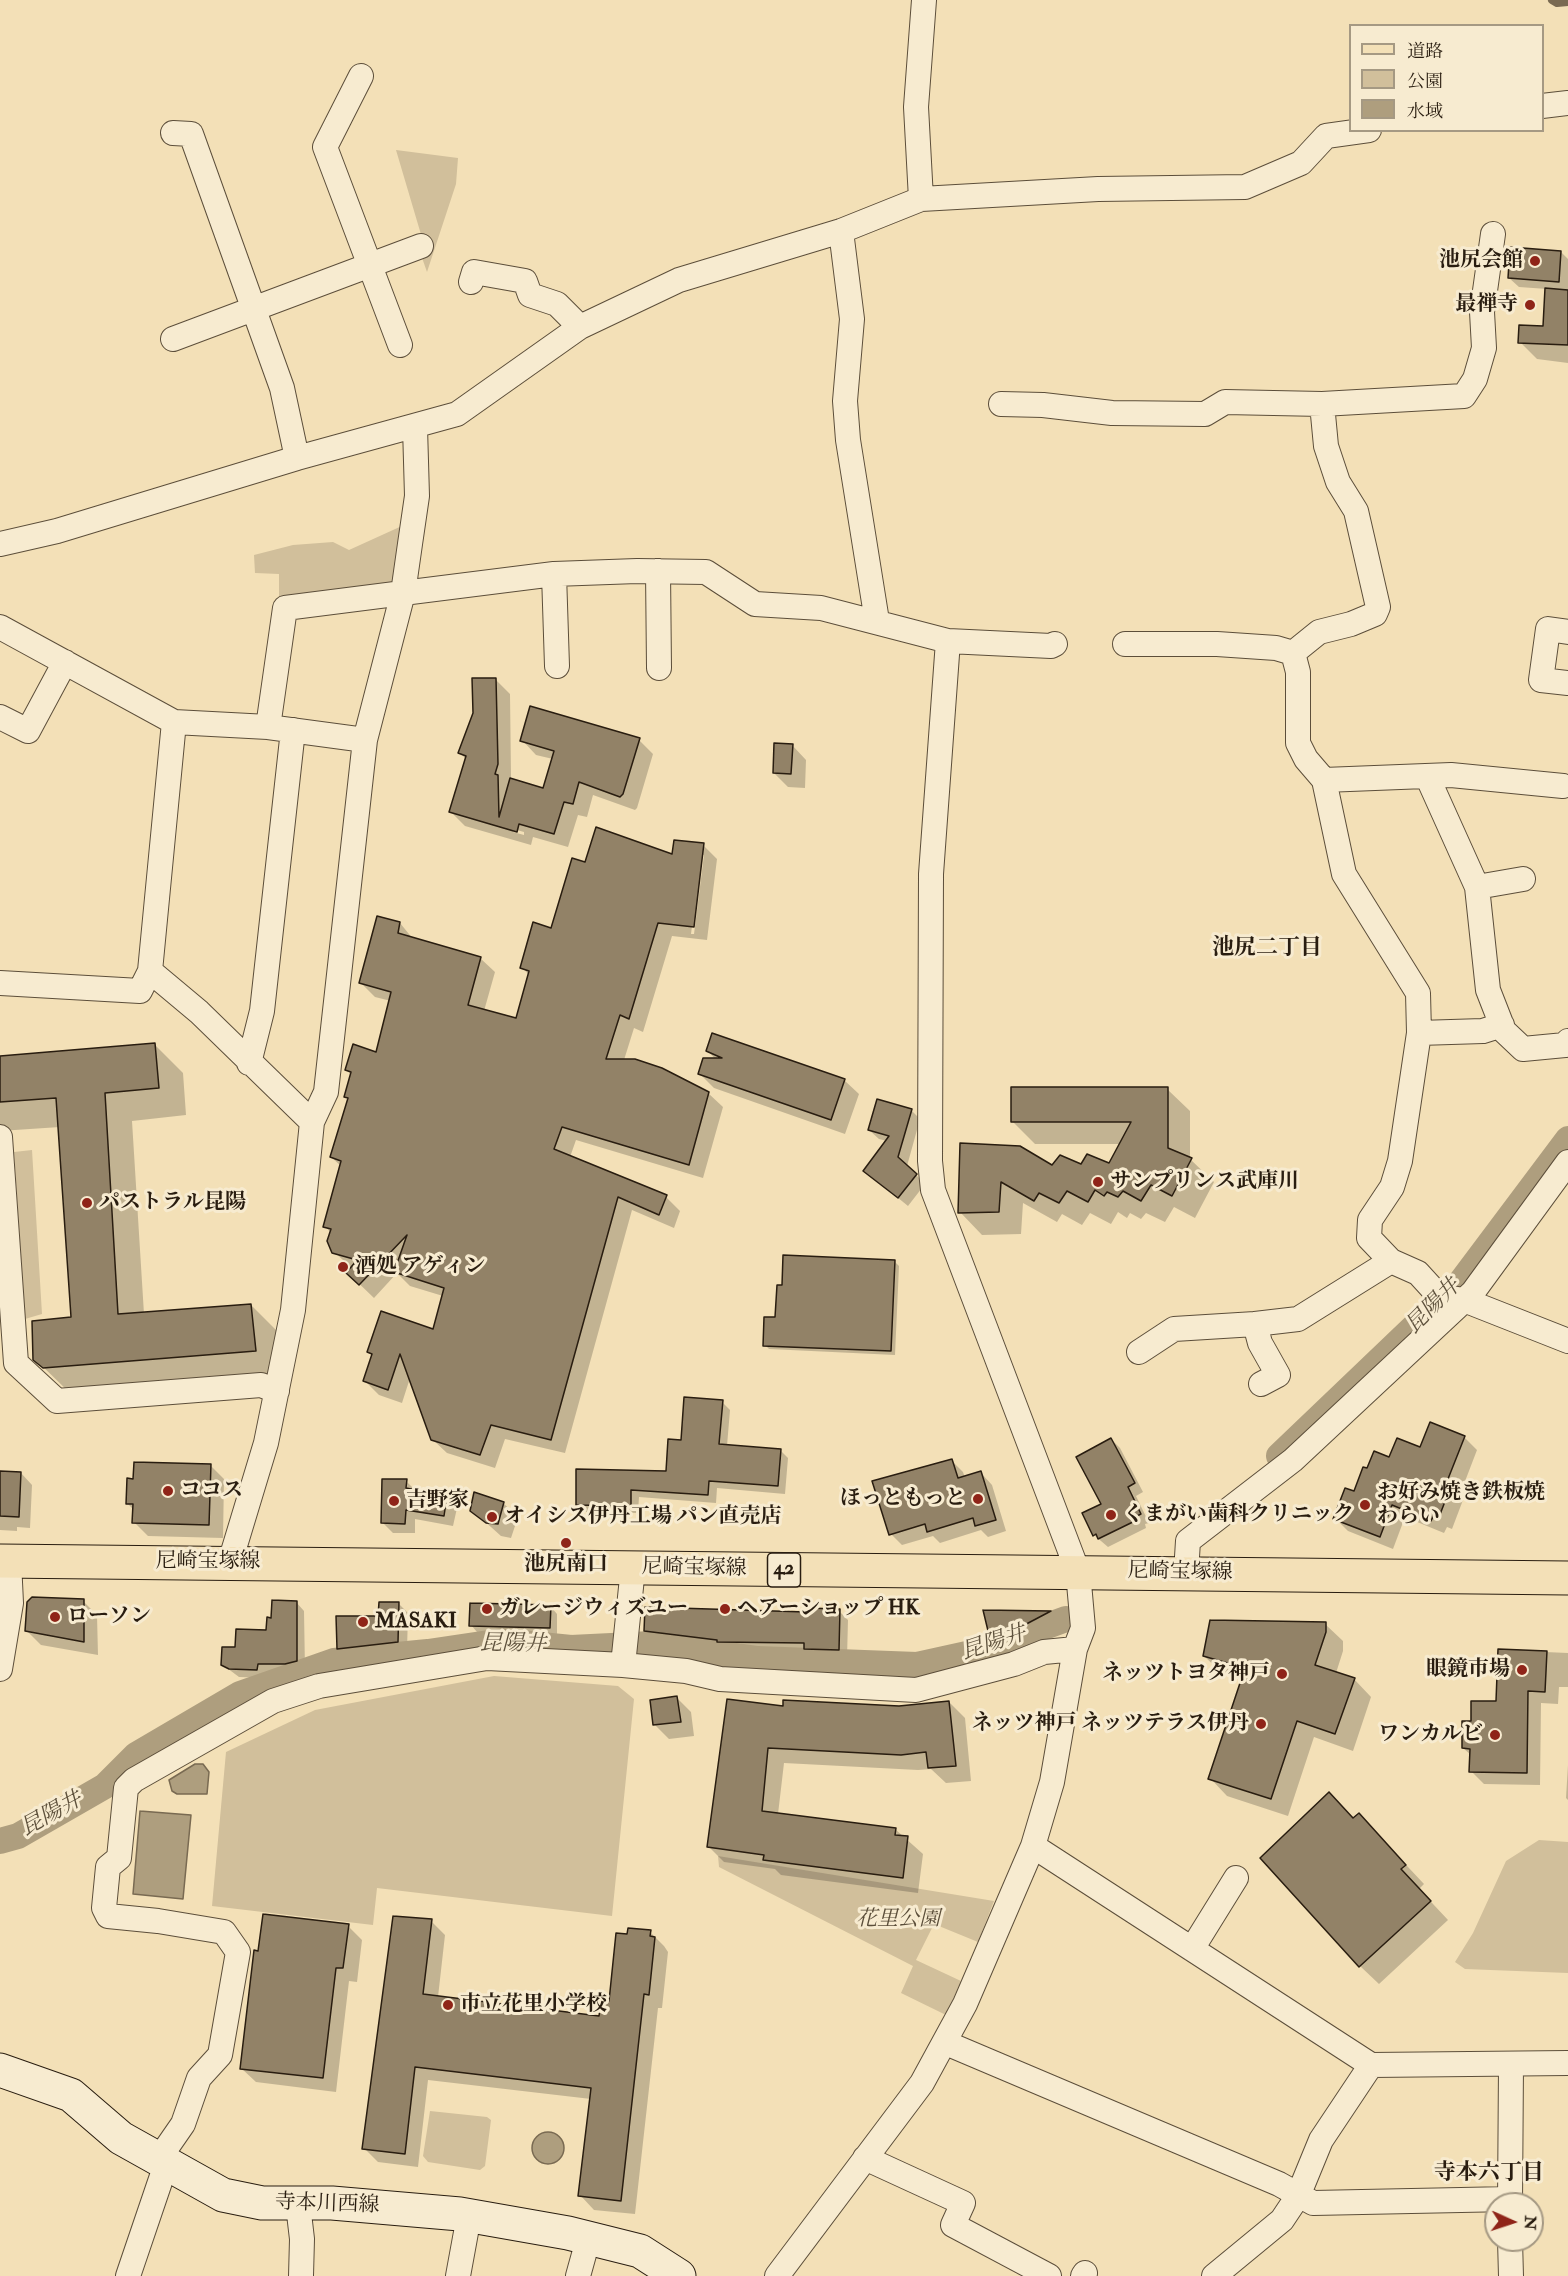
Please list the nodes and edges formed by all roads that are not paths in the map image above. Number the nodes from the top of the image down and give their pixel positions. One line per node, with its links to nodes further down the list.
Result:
1 (924, 0): 7 (street)
2 (362, 89): 11 (street)
3 (1568, 103): 4 (street)
4 (1544, 106)
5 (1355, 132): 7 (street)
6 (173, 133): 13 (street)
7 (921, 199): 8 (street)
8 (841, 231): 14 (street); 25 (street)
9 (1494, 234): 18 (street)
10 (421, 246): 11 (street)
11 (371, 266): 13 (street); 16 (street)
12 (471, 282): 14 (street)
13 (254, 309): 15 (street); 20 (street)
14 (580, 327): 19 (street)
15 (173, 339)
16 (400, 345)
17 (1000, 404): 18 (street)
18 (1322, 404): 31 (street)
19 (415, 427): 20 (street); 24 (street)
20 (297, 458): 21 (street)
21 (0, 544)
22 (658, 572): 23 (street); 25 (street); 34 (street)
23 (554, 574): 24 (street); 33 (street)
24 (403, 592): 38 (street); 40 (street)
25 (877, 621): 28 (street)
26 (0, 627): 32 (street)
27 (1568, 632): 35 (street)
28 (948, 641): 29 (street); 65 (street)
29 (1056, 644)
30 (1125, 644): 31 (street)
31 (1293, 653): 42 (street)
32 (65, 662): 36 (street); 37 (street)
33 (557, 666)
34 (659, 668)
35 (1568, 683)
36 (0, 717)
37 (174, 722): 38 (street); 46 (street)
38 (268, 727): 39 (street)
39 (293, 730): 40 (street); 51 (street)
40 (365, 740): 52 (street)
41 (1427, 776): 42 (street); 43 (street); 45 (street)
42 (1323, 780): 49 (street)
43 (1563, 786)
44 (1523, 879): 45 (street)
45 (1477, 887): 48 (street)
46 (150, 971): 47 (street); 51 (street)
47 (0, 983)
48 (1502, 1025): 49 (street); 50 (street)
49 (1419, 1033): 55 (street)
50 (1568, 1041)
51 (249, 1063): 52 (street)
52 (312, 1122): 61 (street)
53 (0, 1137): 61 (street)
54 (1568, 1162): 56 (street)
55 (1391, 1261): 56 (street); 57 (street)
56 (1464, 1300): 58 (street); 66 (street)
57 (1255, 1324): 59 (street); 60 (street)
58 (1568, 1341)
59 (1139, 1352)
60 (1260, 1384)
61 (277, 1391): 63 (street)
62 (4, 1561): 63 (main road, 尼崎宝塚線 / 42); 70 (street)
63 (230, 1562): 64 (main road, 尼崎宝塚線 / 42)
64 (633, 1568): 65 (main road, 尼崎宝塚線 / 42); 69 (street)
65 (1078, 1572): 66 (main road, 尼崎宝塚線 / 42); 68 (street)
66 (1186, 1573): 67 (main road, 尼崎宝塚線 / 42)
67 (1568, 1578)
68 (1076, 1649): 69 (street); 71 (street)
69 (623, 1663): 80 (street)
70 (0, 1669)
71 (1033, 1846): 73 (street); 74 (street)
72 (1236, 1878): 73 (street)
73 (1192, 1949): 76 (street)
74 (946, 2043): 79 (street); 82 (street)
75 (1568, 2064): 77 (street)
76 (1371, 2065): 77 (street); 82 (street)
77 (1511, 2065): 81 (street)
78 (0, 2070): 80 (main road, 寺本川西線)
79 (865, 2158): 93 (street); 94 (street)
80 (165, 2161): 84 (main road, 寺本川西線); 88 (street)
81 (1510, 2192)
82 (1298, 2196): 83 (street); 95 (street)
83 (1484, 2201)
84 (298, 2205): 85 (main road, 寺本川西線); 89 (street)
85 (469, 2216): 86 (main road, 寺本川西線); 90 (street)
86 (588, 2240): 91 (street); 92 (main road, 寺本川西線)
87 (1510, 2252): 96 (street)
88 (128, 2276)
89 (301, 2276)
90 (458, 2276)
91 (578, 2276)
92 (679, 2276)
93 (777, 2276)
94 (1049, 2276)
95 (1214, 2276)
96 (1510, 2276)

